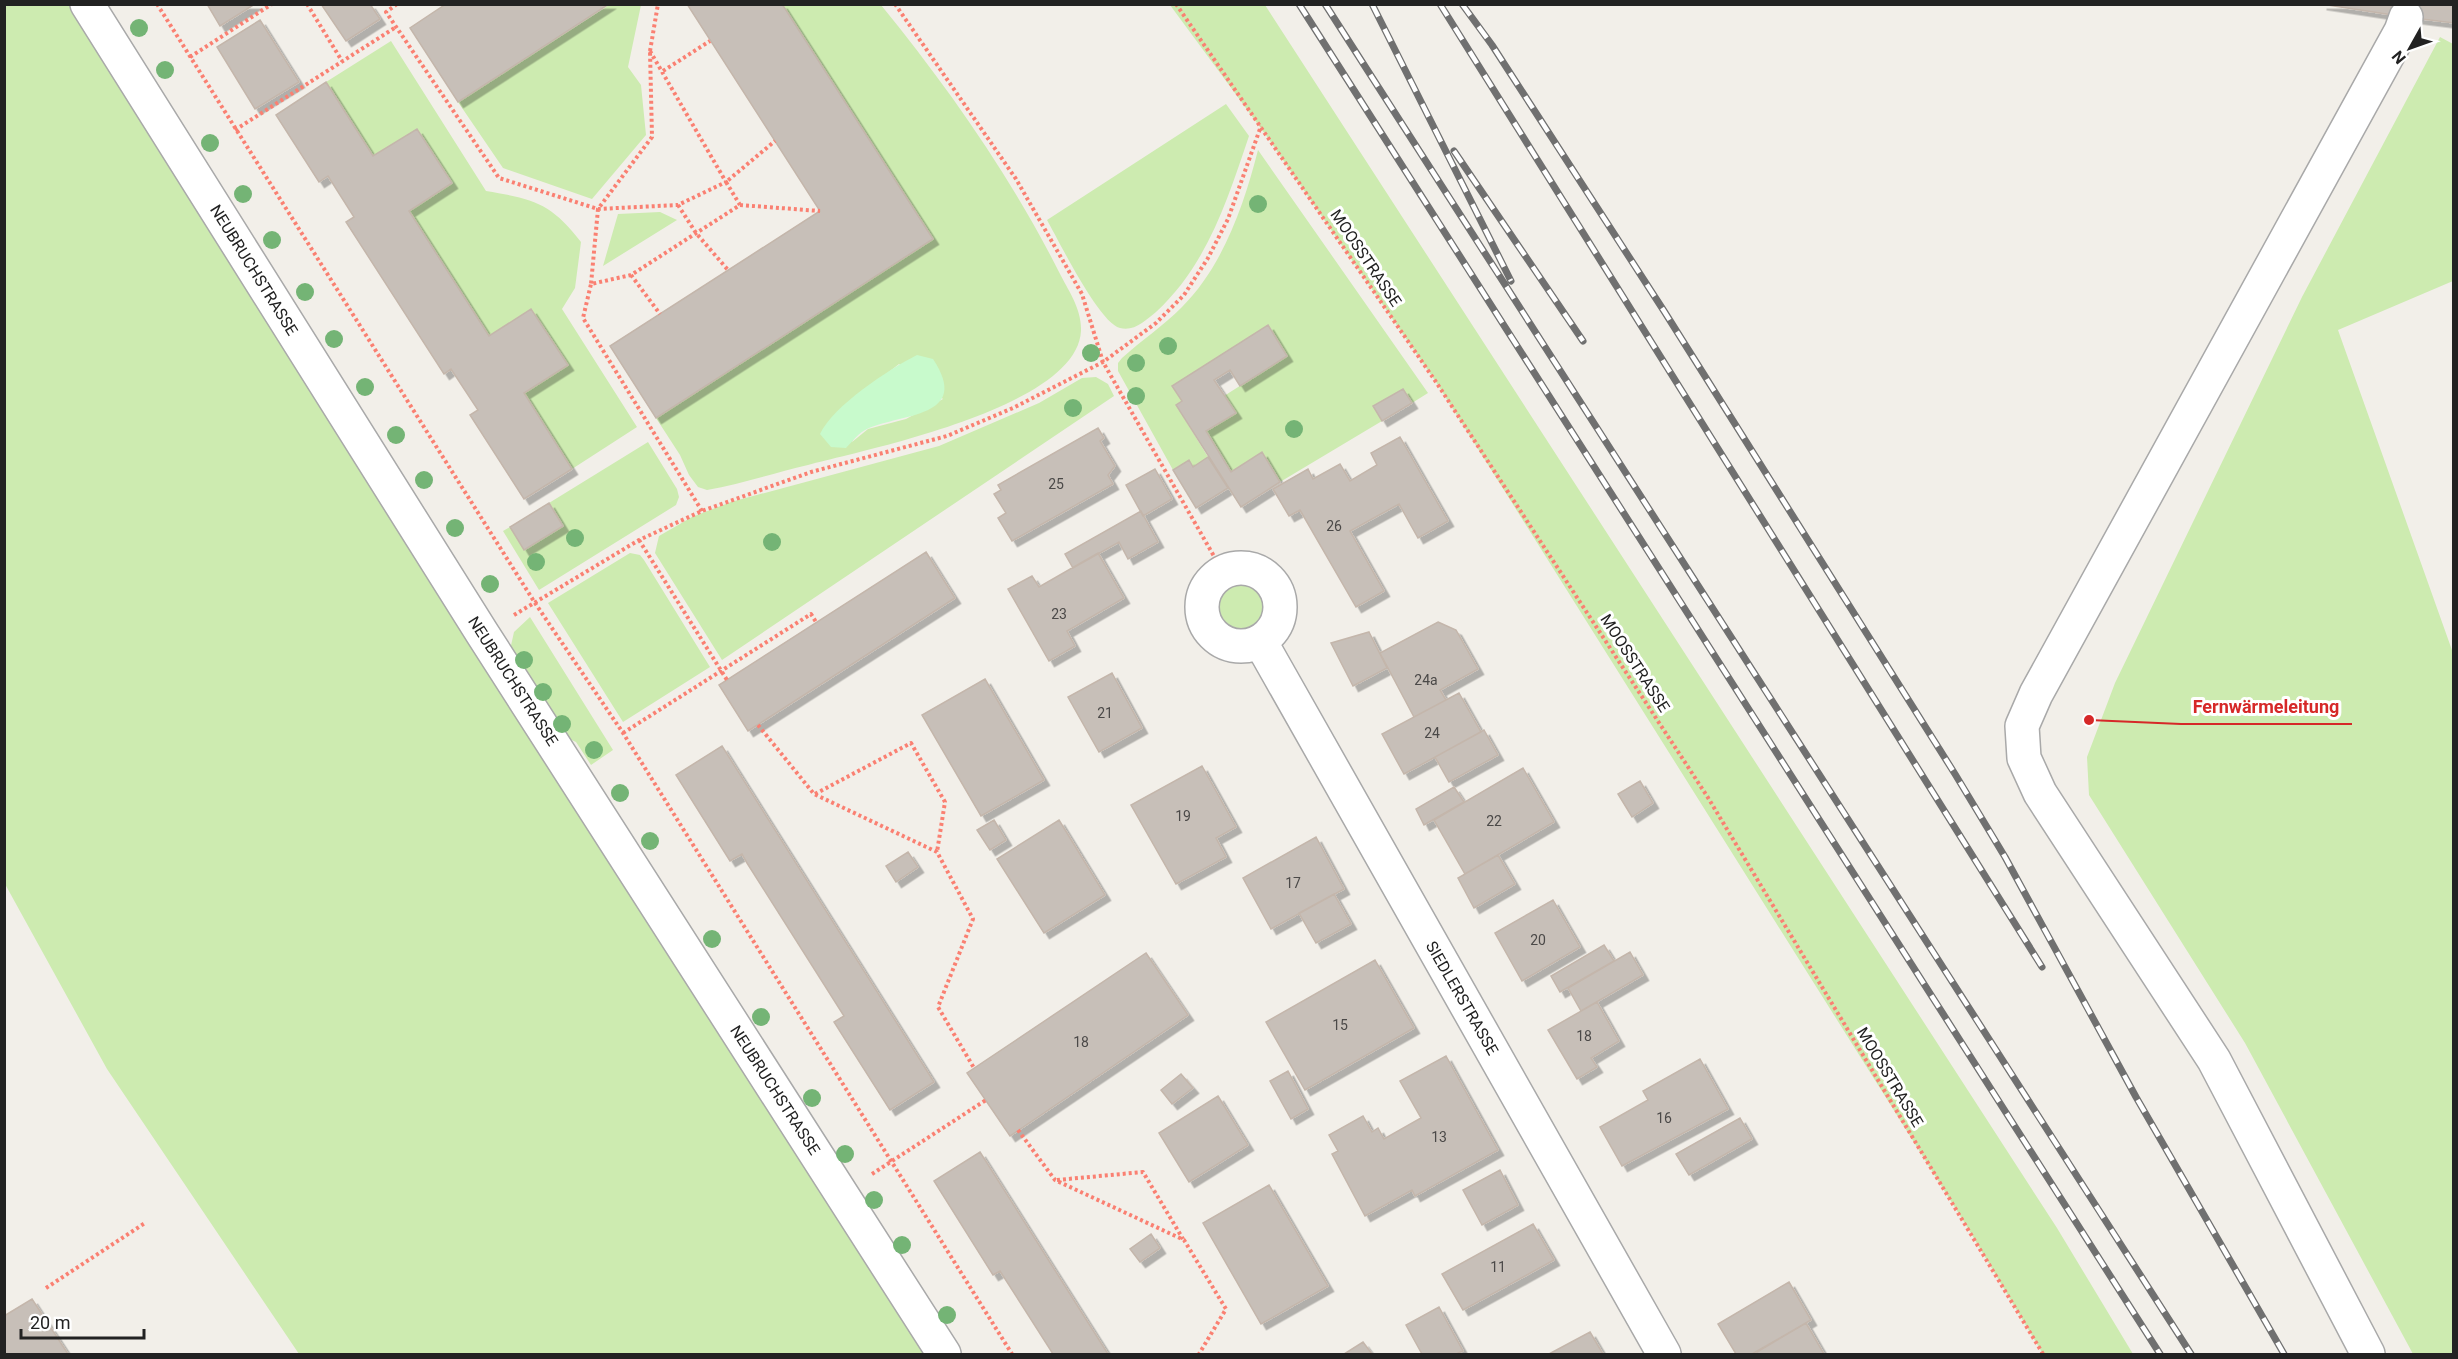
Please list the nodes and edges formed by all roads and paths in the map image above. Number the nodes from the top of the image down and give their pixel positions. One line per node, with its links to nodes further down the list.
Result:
1 (87, 4): 35 (street, NEUBRUCHSTRASSE)
2 (157, 4): 13 (path)
3 (272, 4): 13 (path)
4 (307, 4): 14 (path)
5 (397, 4): 10 (path)
6 (658, 4): 12 (path)
7 (895, 4): 29 (path)
8 (1176, 4): 16 (path, MOOSSTRASSE)
9 (2406, 17): 57 (street)
10 (396, 27): 14 (path); 22 (path)
11 (710, 41): 15 (path)
12 (650, 51): 15 (path); 22 (path)
13 (190, 57): 17 (path)
14 (342, 61): 17 (path)
15 (663, 71): 19 (path)
16 (1261, 126): 29 (path); 56 (path, MOOSSTRASSE)
17 (236, 130): 33 (path)
18 (775, 141): 19 (path)
19 (726, 182): 20 (path); 21 (path)
20 (678, 205): 22 (path); 24 (path)
21 (740, 205): 23 (path); 24 (path)
22 (598, 208): 27 (path)
23 (820, 211)
24 (696, 233): 25 (path); 26 (path)
25 (728, 270)
26 (631, 275): 27 (path); 28 (path)
27 (591, 284): 30 (path)
28 (660, 314)
29 (1103, 362): 30 (path); 32 (path)
30 (702, 511): 31 (path)
31 (639, 540): 33 (path); 37 (path)
32 (1223, 572): 36 (street); 36 (street)
33 (535, 603): 35 (path); 40 (path)
34 (816, 622): 37 (path)
35 (482, 633): 48 (street, NEUBRUCHSTRASSE)
36 (1260, 641): 55 (street, SIEDLERSTRASSE)
37 (721, 673): 38 (path); 40 (path)
38 (727, 680)
39 (758, 725): 41 (path)
40 (623, 733): 46 (path)
41 (814, 794): 42 (path); 42 (path)
42 (937, 852): 43 (path)
43 (974, 1068)
44 (986, 1100): 46 (path)
45 (1018, 1130): 47 (path)
46 (891, 1162): 48 (path); 53 (path)
47 (1054, 1180): 50 (path); 50 (path)
48 (841, 1193): 52 (street, NEUBRUCHSTRASSE)
49 (145, 1223): 51 (path)
50 (1184, 1240): 54 (path)
51 (46, 1288)
52 (944, 1354)
53 (1012, 1354)
54 (1200, 1354)
55 (1664, 1354)
56 (2043, 1354)
57 (2368, 1354)

